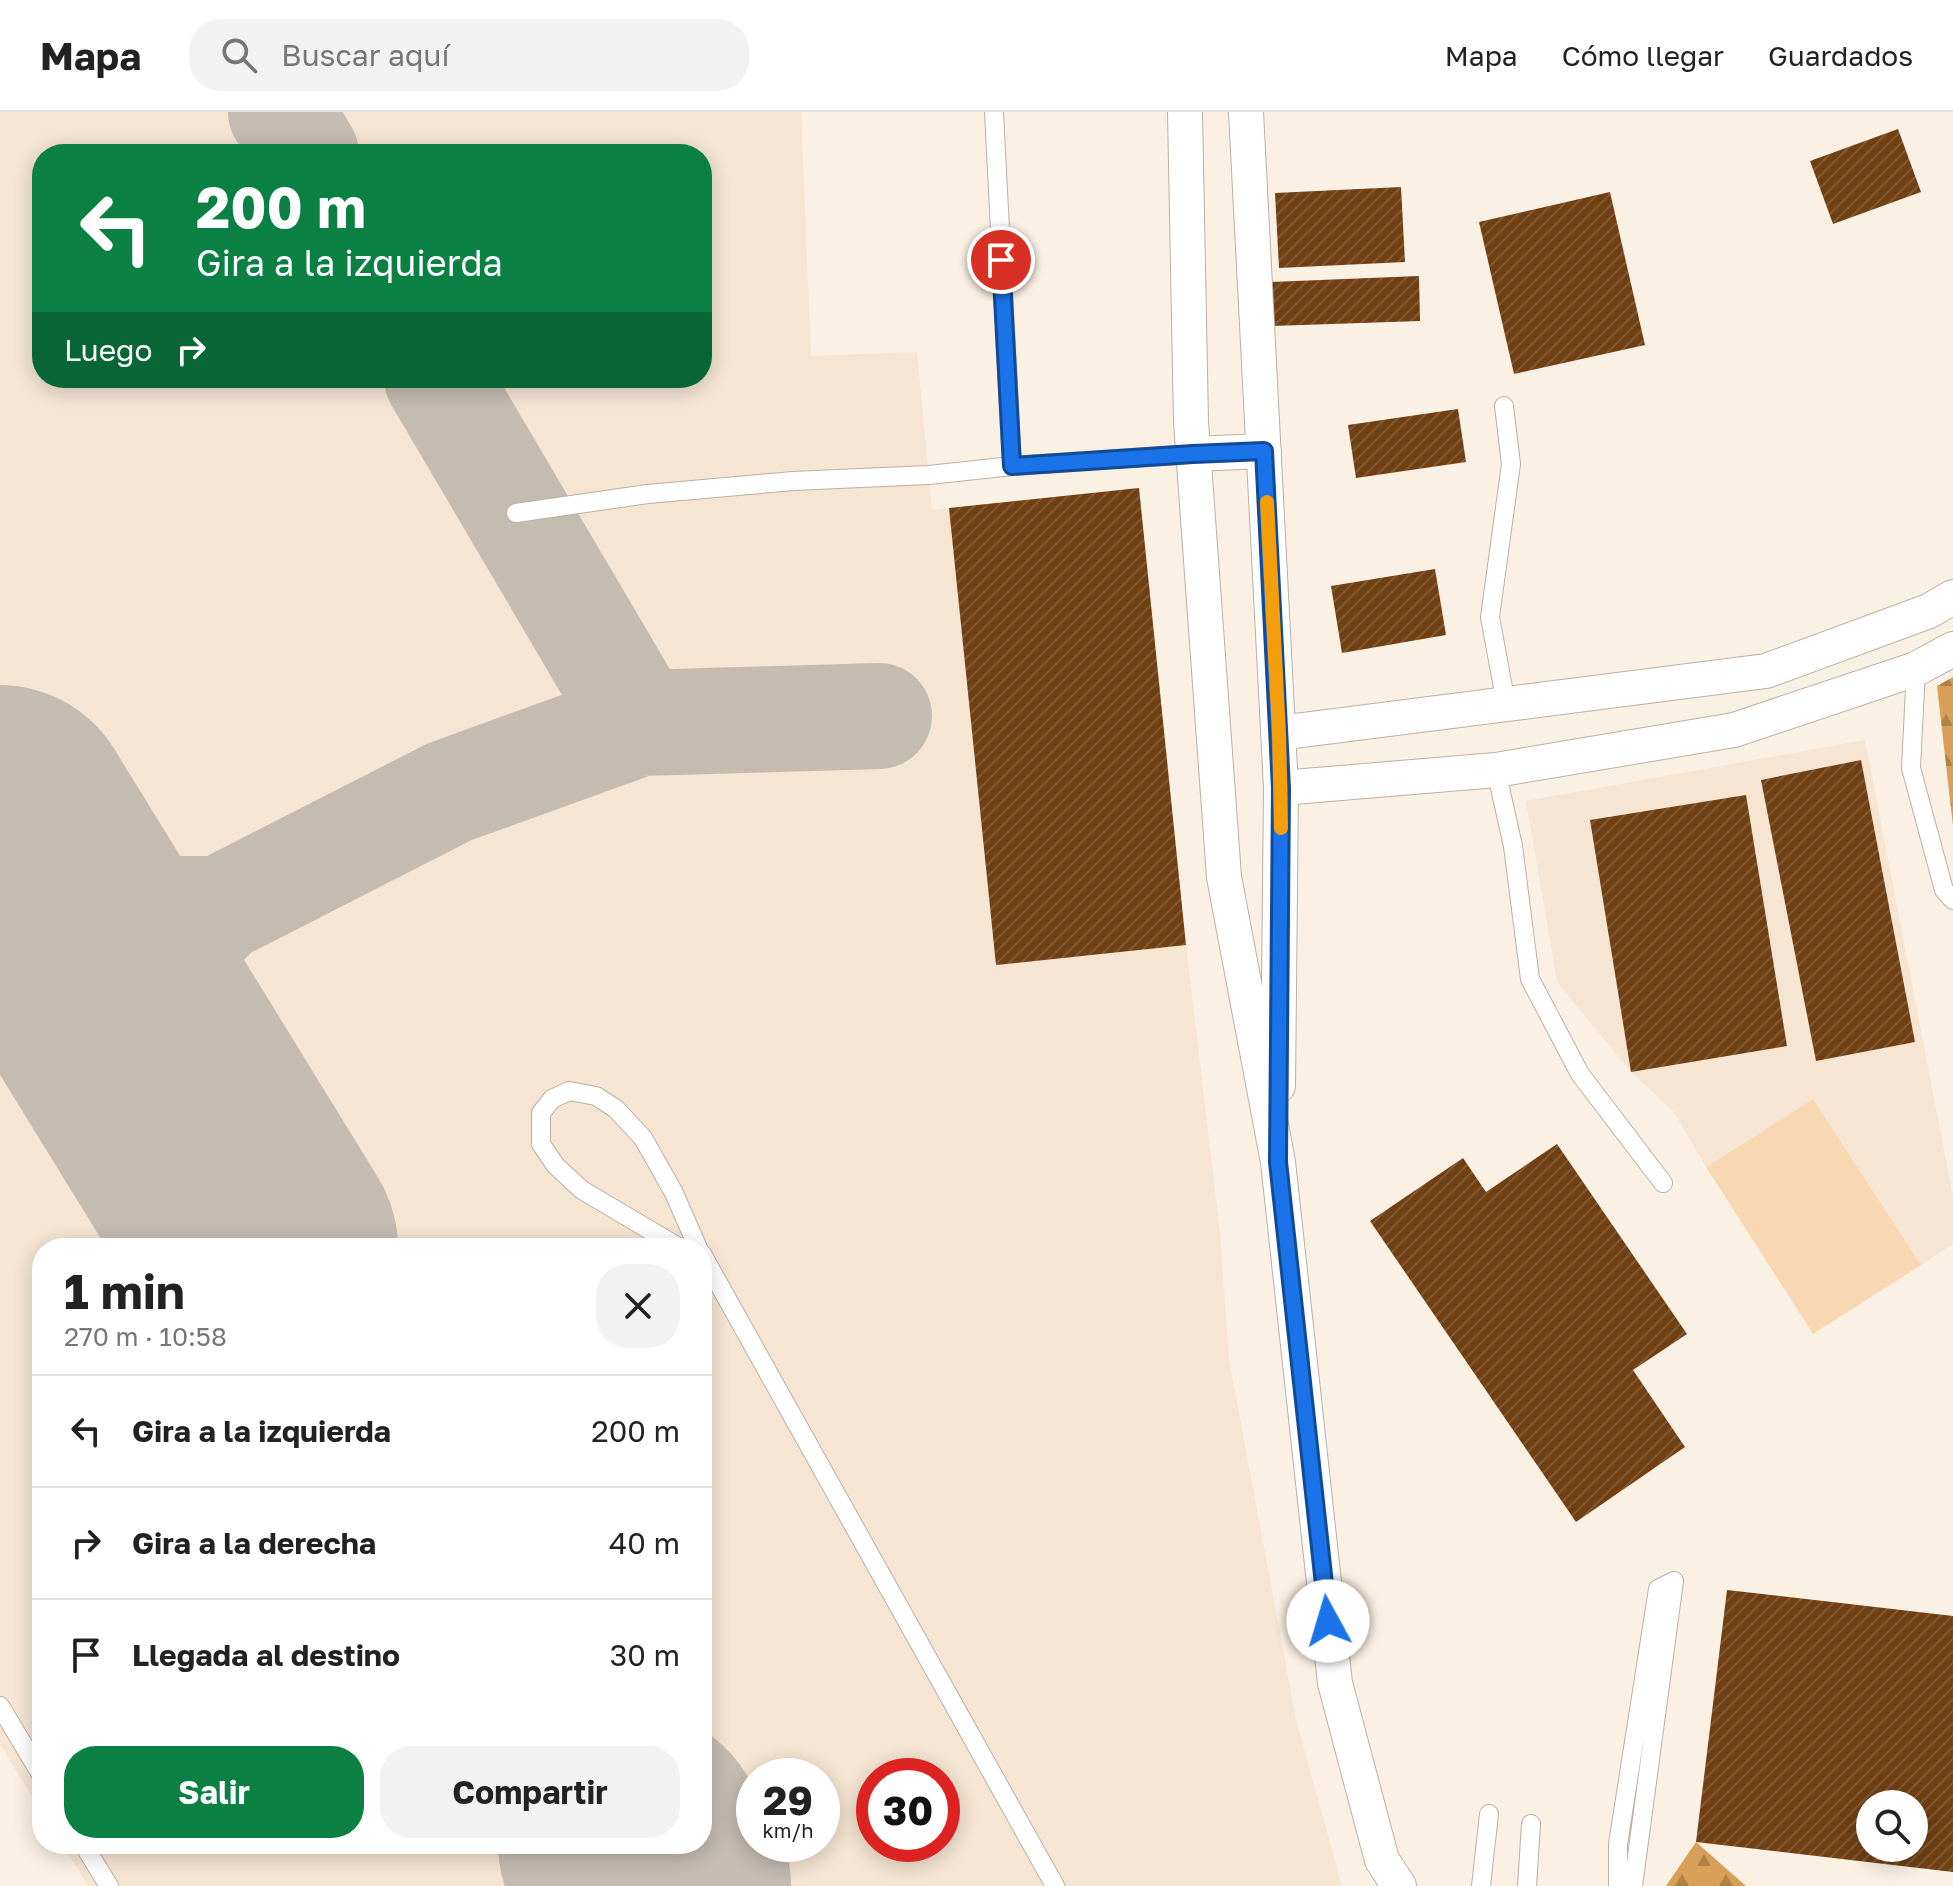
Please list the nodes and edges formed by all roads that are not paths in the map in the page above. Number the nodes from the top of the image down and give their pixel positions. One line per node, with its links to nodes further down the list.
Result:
1 (994, 112): 7 (lane)
2 (1185, 112): 6 (street)
3 (1246, 112): 5 (street)
4 (1504, 406): 12 (lane)
5 (1264, 451): 6 (street); 13 (street)
6 (1193, 454): 7 (lane); 17 (street)
7 (1012, 466): 8 (lane)
8 (516, 513)
9 (1953, 597): 12 (street)
10 (1953, 649): 11 (street)
11 (1916, 669): 14 (street); 16 (lane)
12 (1506, 704): 13 (street)
13 (1279, 733): 15 (street)
14 (1496, 770): 15 (street); 18 (lane)
15 (1281, 788): 17 (street)
16 (1953, 900)
17 (1278, 1162): 29 (street)
18 (1663, 1183)
19 (664, 1238): 20 (lane)
20 (694, 1238)
21 (712, 1275): 28 (lane)
22 (0, 1706): 23 (lane)
23 (32, 1759)
24 (1489, 1814): 30 (lane)
25 (1531, 1824): 31 (lane)
26 (89, 1854): 27 (lane)
27 (109, 1886)
28 (1055, 1886)
29 (1399, 1886)
30 (1481, 1886)
31 (1527, 1886)
32 (1618, 1886): 33 (lane)
33 (1633, 1886)

